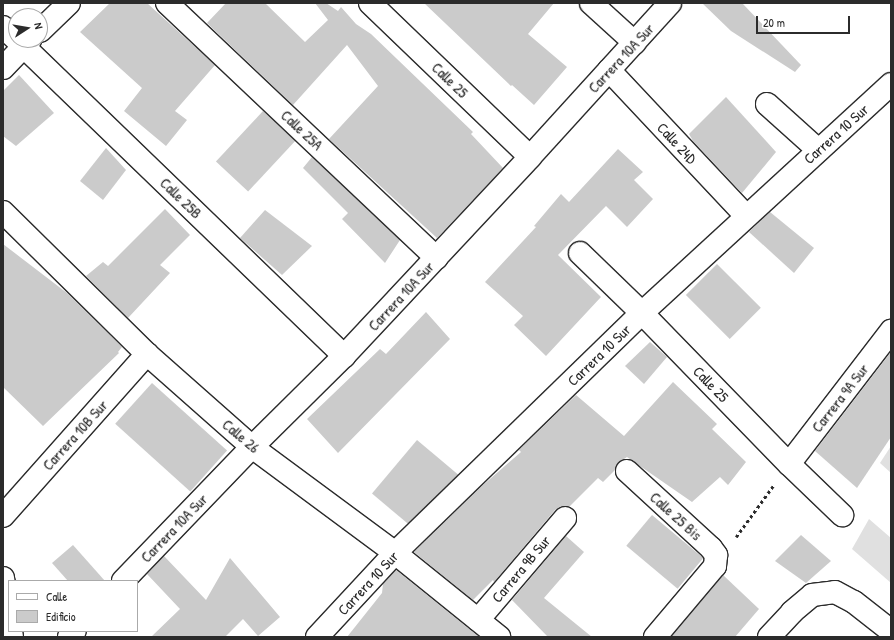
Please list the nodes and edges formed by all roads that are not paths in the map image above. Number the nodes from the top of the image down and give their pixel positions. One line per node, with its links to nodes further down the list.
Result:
1 (69, 3): 6 (street)
2 (167, 3): 19 (street, Calle 25A)
3 (370, 3): 15 (street, Calle 25)
4 (591, 3): 7 (street)
5 (670, 3): 7 (street, Carrera 10A Sur)
6 (48, 23)
7 (635, 43): 11 (street, Carrera 10A Sur)
8 (17, 48): 10 (street)
9 (29, 48): 23 (street, Calle 25B)
10 (3, 68)
11 (609, 70): 15 (street, Carrera 10A Sur); 17 (street, Calle 24D)
12 (889, 90): 14 (street, Carrera 10 Sur)
13 (767, 104): 14 (street)
14 (818, 150): 17 (street, Carrera 10 Sur)
15 (530, 157): 19 (street, Carrera 10A Sur)
16 (3, 212): 22 (street, Calle 26)
17 (746, 216): 20 (street, Carrera 10 Sur)
18 (580, 253): 20 (street, Calle 25)
19 (437, 258): 23 (street, Carrera 10A Sur)
20 (642, 313): 25 (street, Calle 25); 30 (street, Carrera 10 Sur)
21 (891, 331): 25 (street, Carrera 9A Sur)
22 (147, 354): 24 (street, Calle 26); 28 (street, Carrera 10B Sur)
23 (344, 356): 24 (street, Carrera 10A Sur)
24 (252, 447): 30 (street, Calle 26); 32 (street, Carrera 10A Sur)
25 (789, 464): 27 (street, Calle 25)
26 (627, 472): 38 (street, Calle 25 Bis)
27 (842, 515)
28 (3, 516)
29 (565, 518): 34 (street, Carrera 9B Sur)
30 (395, 553): 34 (street, Calle 26); 36 (street, Carrera 10 Sur)
31 (3, 578): 33 (street)
32 (124, 580)
33 (8, 610)
34 (478, 620): 37 (street, Calle 26)
35 (891, 631): 39 (street)
36 (317, 637)
37 (499, 637)
38 (655, 637)
39 (769, 637)

